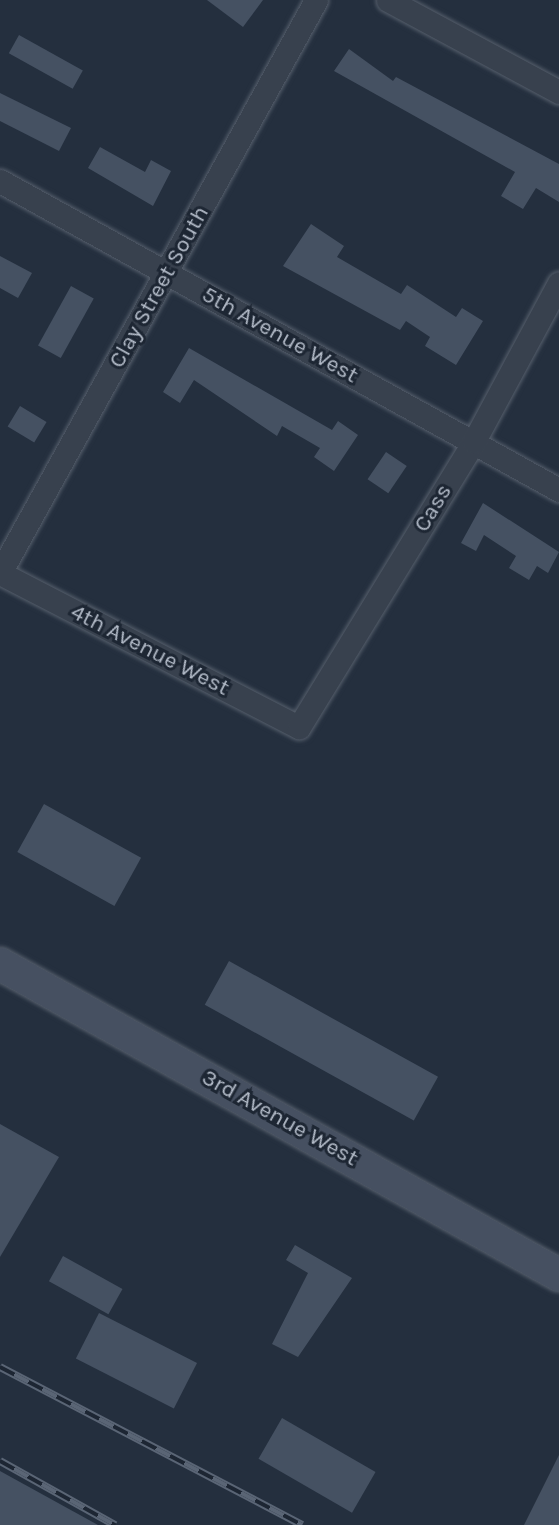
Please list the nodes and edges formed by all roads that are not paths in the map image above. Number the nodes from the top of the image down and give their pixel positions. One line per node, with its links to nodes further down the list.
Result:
1 (316, 0): 5 (street, Clay Street South)
2 (397, 2): 3 (street)
3 (559, 93)
4 (0, 181): 5 (street, 5th Avenue West)
5 (168, 273): 7 (street, 5th Avenue West); 9 (street, Clay Street South)
6 (559, 283): 7 (street, Cass)
7 (474, 441): 8 (street, 5th Avenue West); 10 (street, Cass)
8 (559, 490)
9 (0, 573): 10 (street, 4th Avenue West)
10 (299, 727)
11 (0, 964): 12 (street, 3rd Avenue West)
12 (559, 1275)

